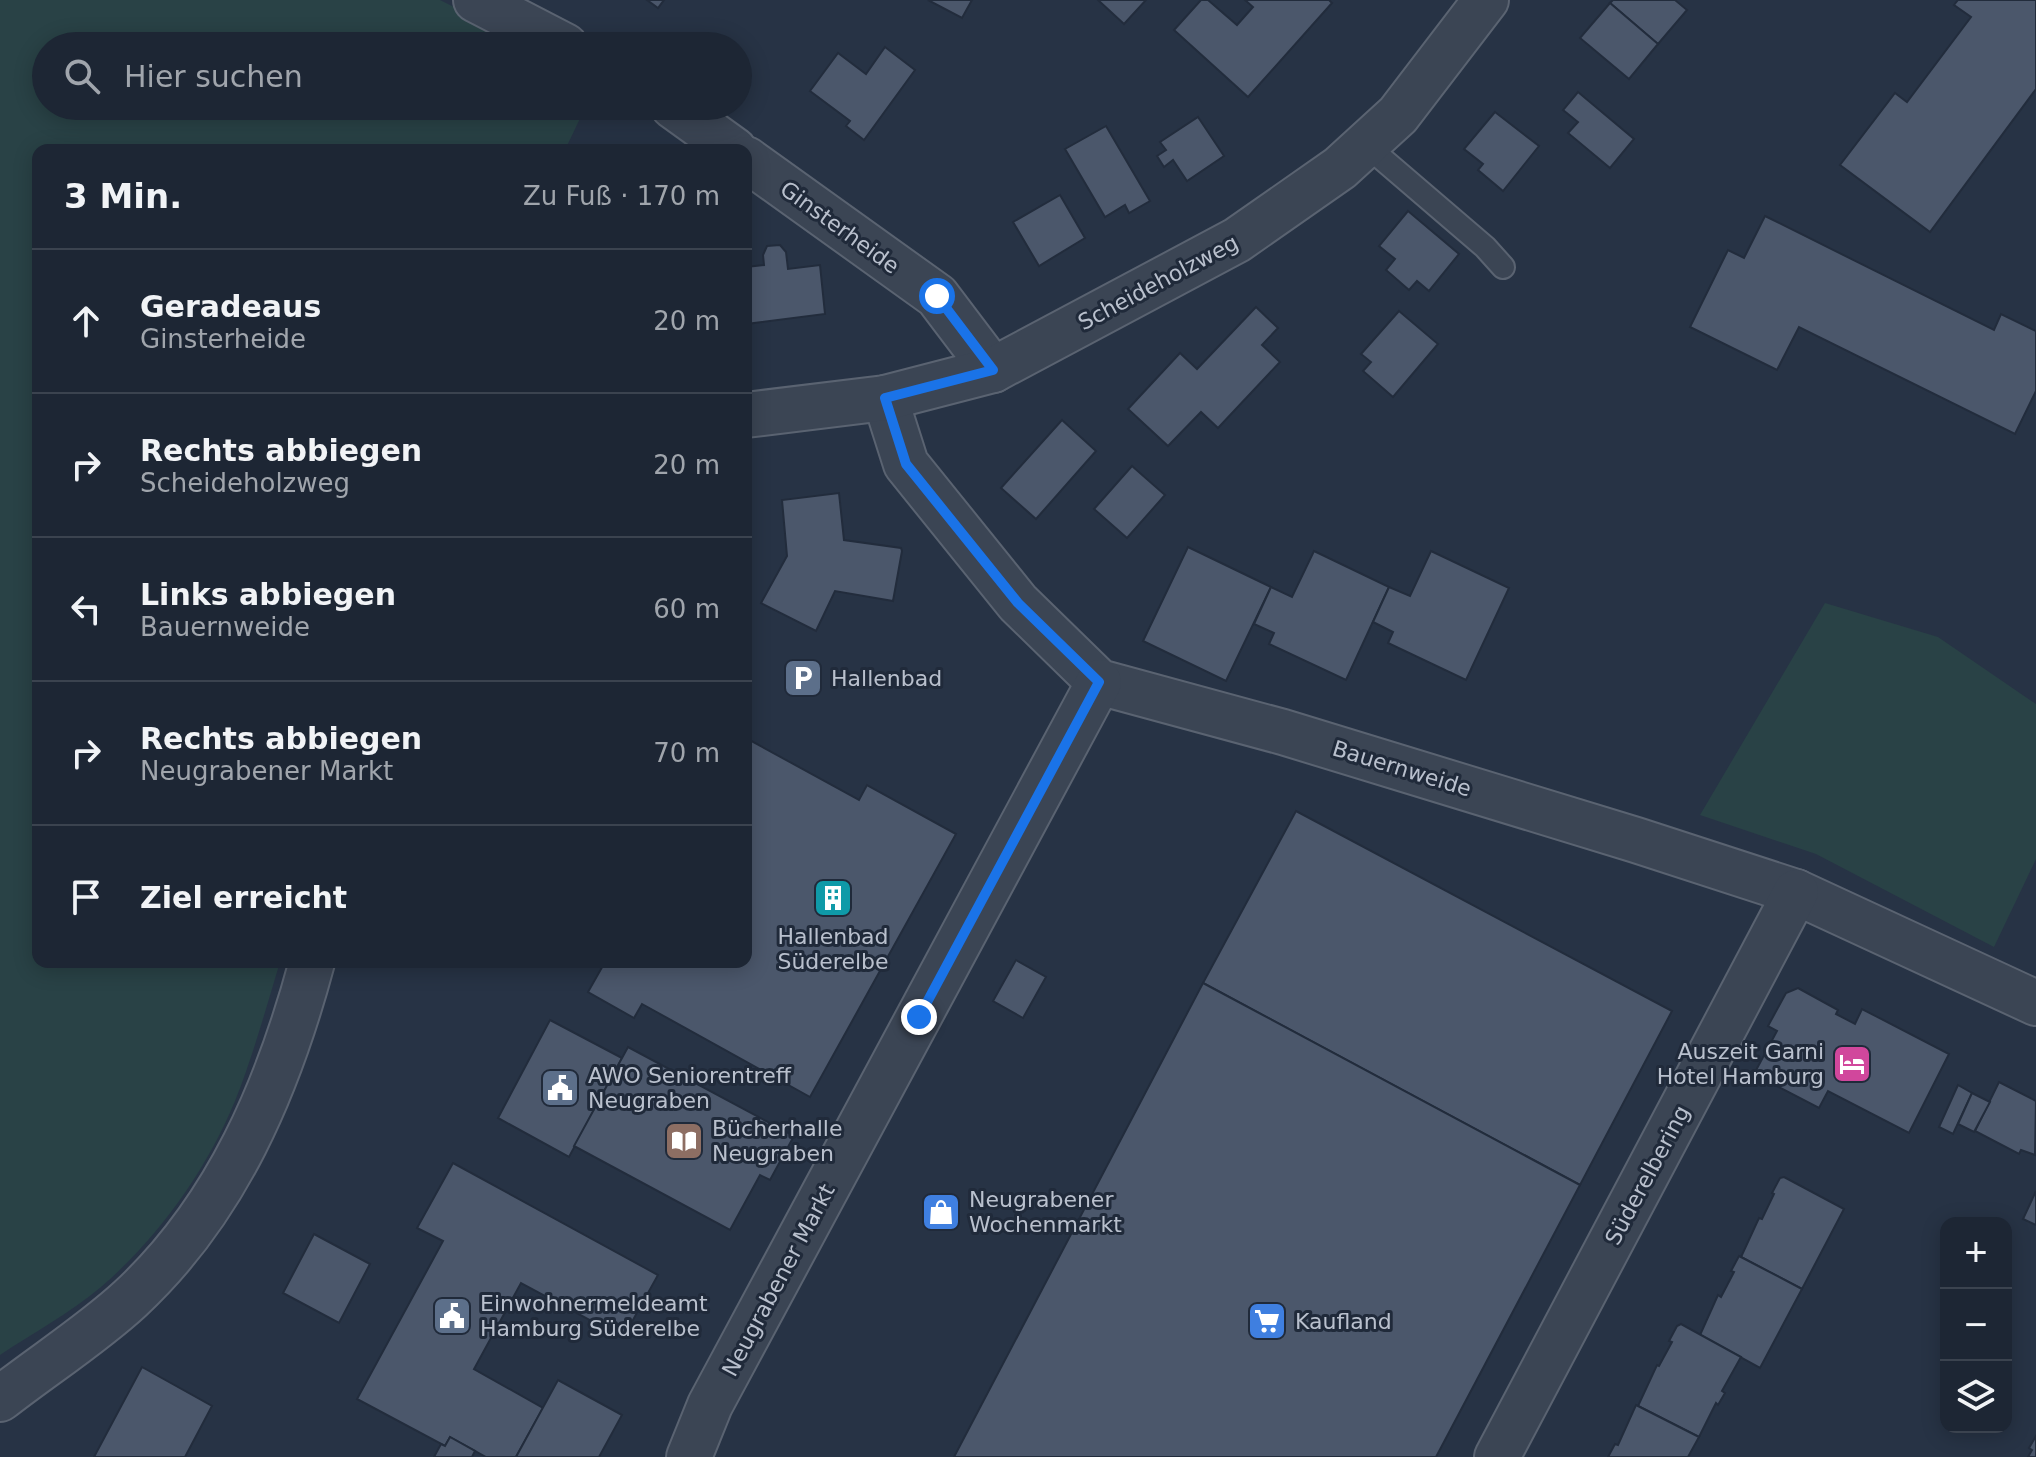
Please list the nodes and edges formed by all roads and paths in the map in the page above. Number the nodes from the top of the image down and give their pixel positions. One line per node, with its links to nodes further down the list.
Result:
1 (476, 0): 3 (street)
2 (1486, 0): 6 (street, Scheideholzweg)
3 (538, 32)
4 (692, 120): 5 (street)
5 (726, 144)
6 (1366, 145): 8 (lane); 9 (street, Scheideholzweg)
7 (752, 163): 9 (street, Ginsterheide)
8 (1503, 267)
9 (993, 370): 10 (street, Scheideholzweg)
10 (885, 398): 11 (street, Scheideholzweg); 12 (street, Bauernweide)
11 (752, 414)
12 (1099, 682): 13 (street, Bauernweide); 17 (street, Neugrabener Markt)
13 (1796, 892): 15 (street, Bauernweide); 18 (street, Süderelbering)
14 (310, 968): 16 (street)
15 (2036, 1003)
16 (0, 1399)
17 (689, 1457)
18 (1497, 1457)

